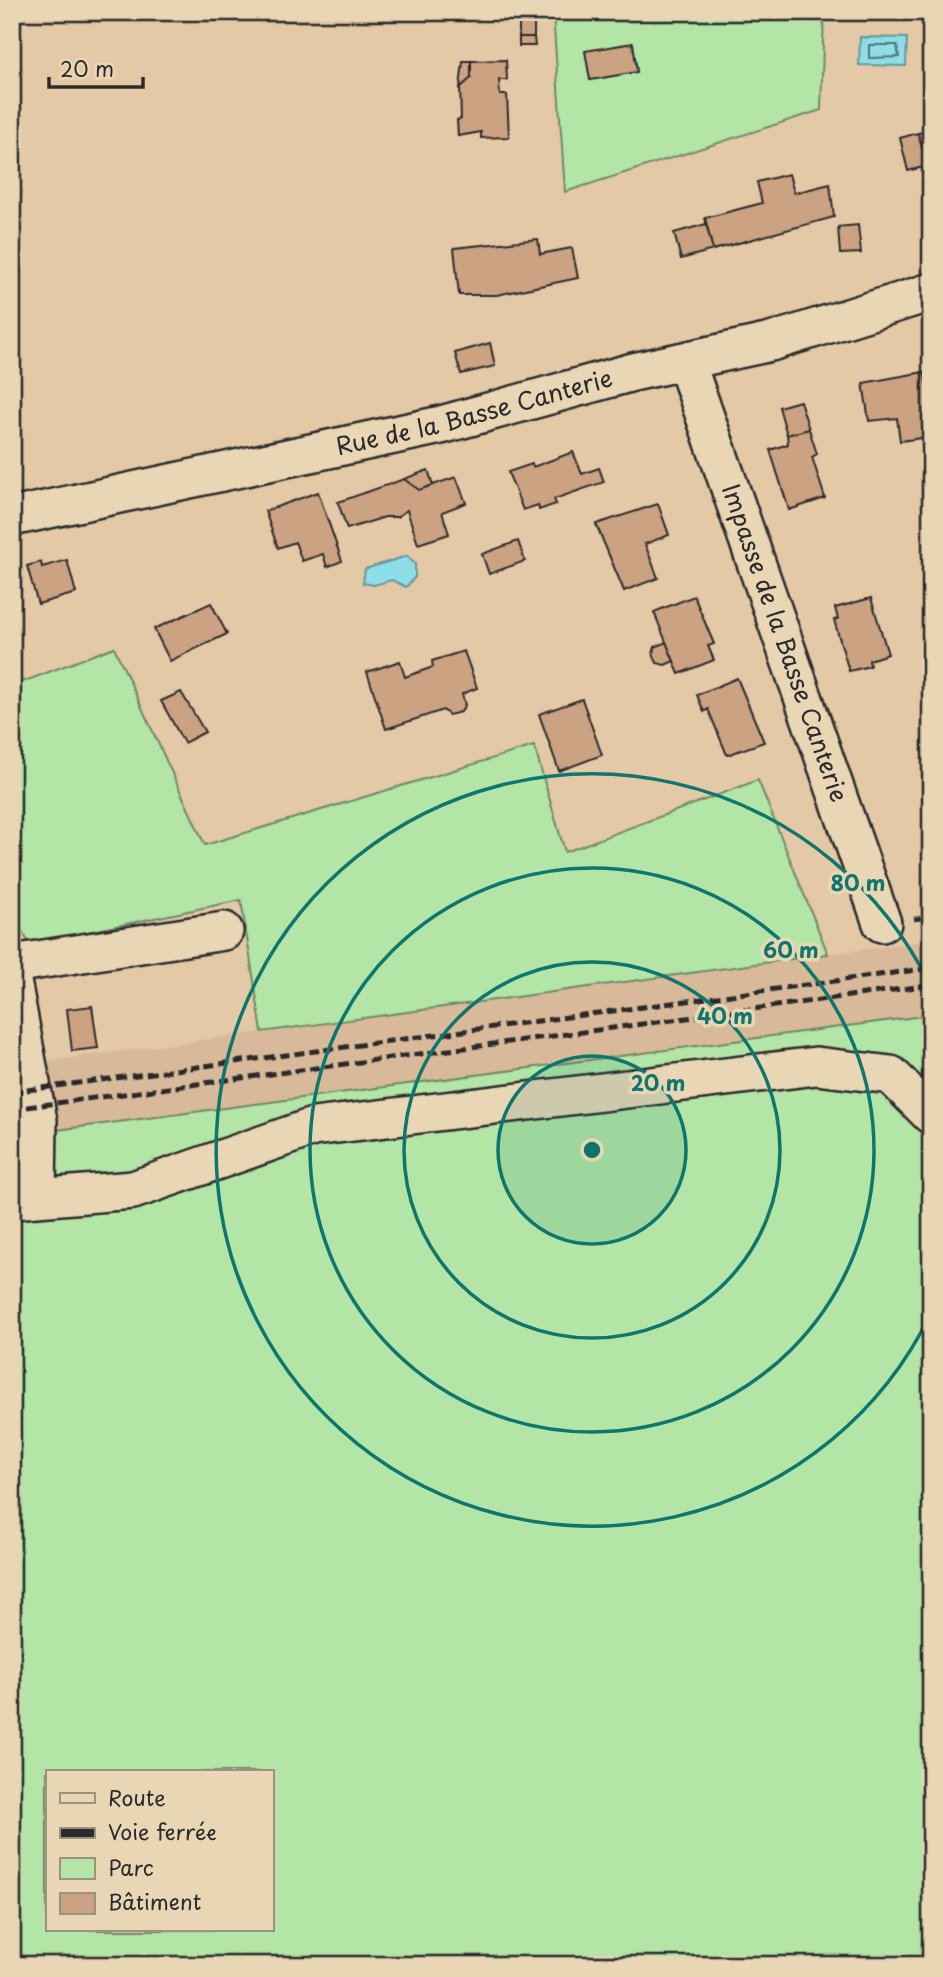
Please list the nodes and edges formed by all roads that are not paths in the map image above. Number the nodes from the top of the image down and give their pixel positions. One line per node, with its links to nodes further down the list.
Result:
1 (931, 292): 2 (street, Rue de la Basse Canterie)
2 (686, 362): 3 (street, Rue de la Basse Canterie); 4 (street, Impasse de la Basse Canterie)
3 (12, 517)
4 (882, 923)
5 (224, 931): 6 (street)
6 (12, 964)
7 (12, 981): 9 (street)
8 (931, 1115): 9 (street)
9 (25, 1198)

